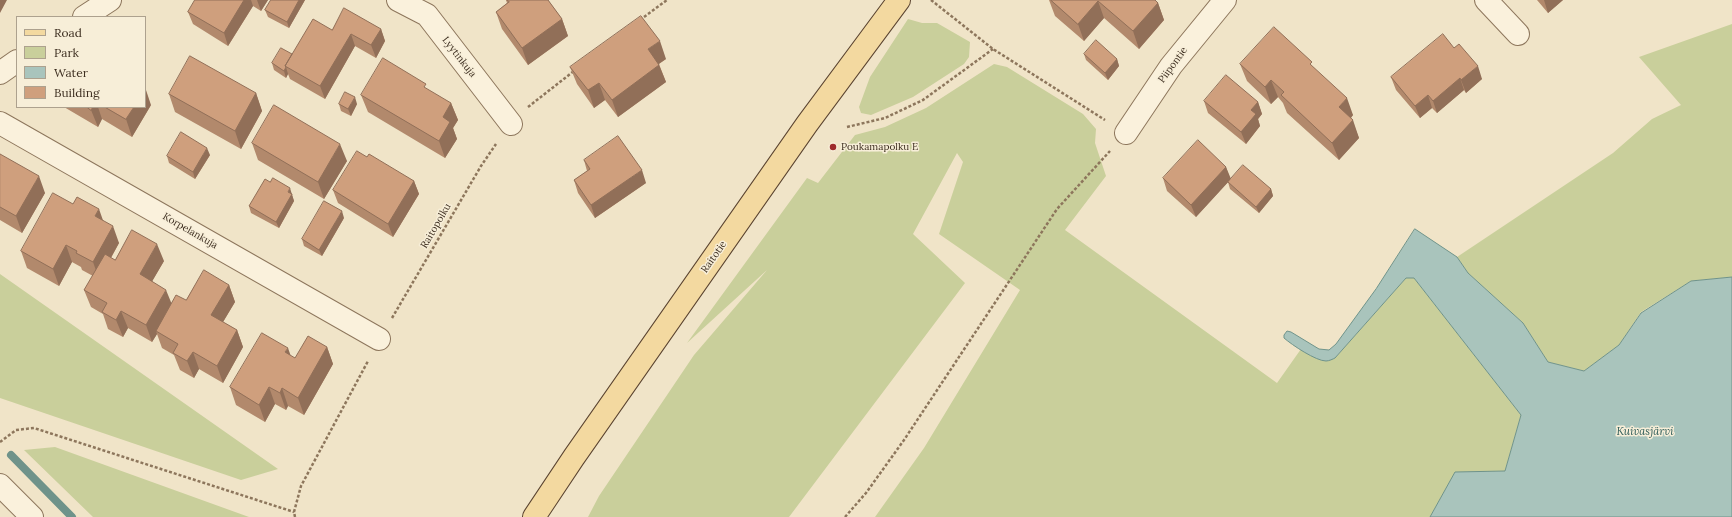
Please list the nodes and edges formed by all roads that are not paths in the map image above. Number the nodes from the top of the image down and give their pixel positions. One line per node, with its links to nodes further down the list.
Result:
1 (110, 0): 6 (street)
2 (398, 0): 11 (street, Lyytinkuja)
3 (899, 0): 16 (main road, Raitotie)
4 (1225, 0): 12 (street, Piipontie)
5 (1486, 0): 7 (street)
6 (86, 16)
7 (1518, 34)
8 (16, 62): 9 (street)
9 (0, 73)
10 (0, 123): 13 (street, Korpelankuja)
11 (511, 124)
12 (1126, 133)
13 (379, 339)
14 (0, 485): 15 (street)
15 (32, 517)
16 (534, 517)

